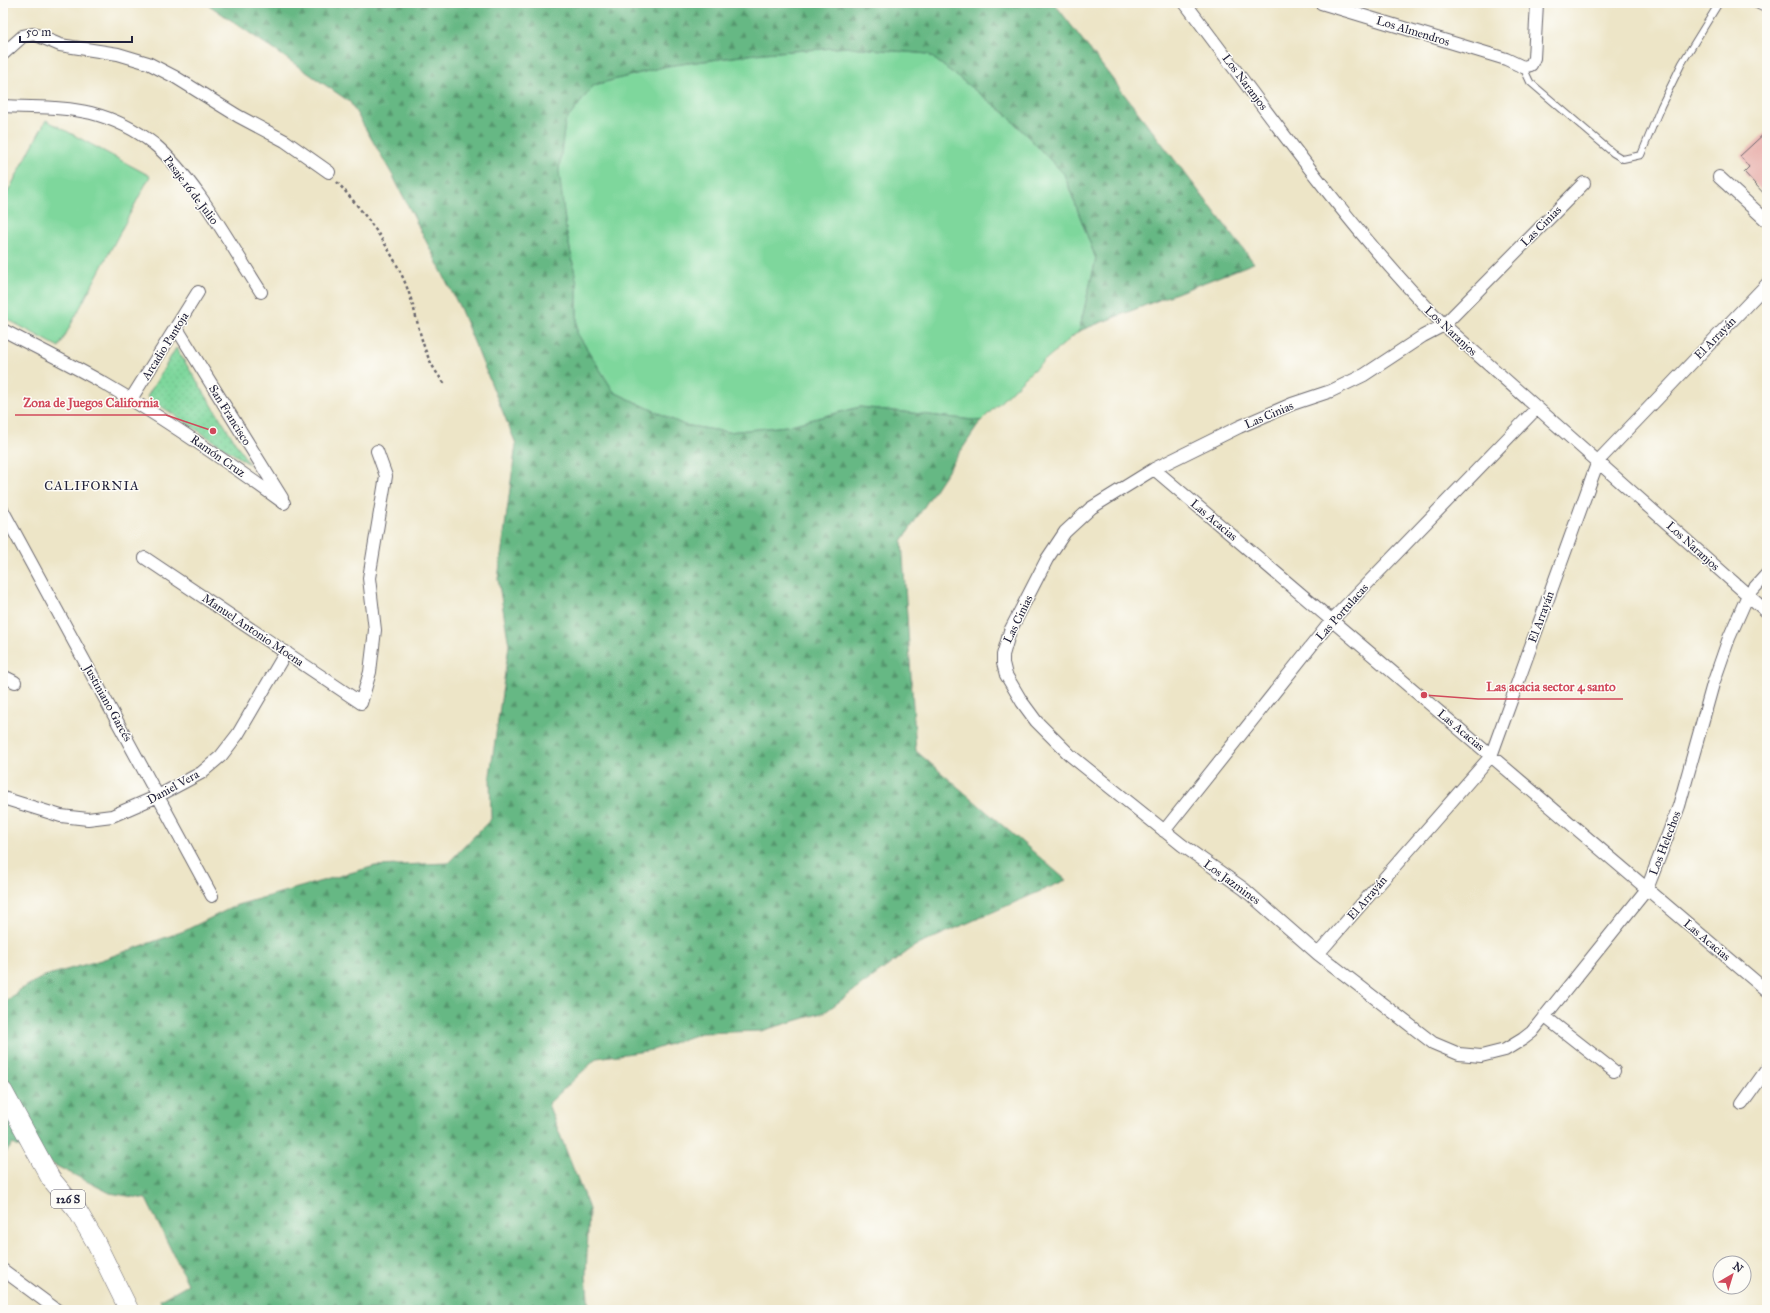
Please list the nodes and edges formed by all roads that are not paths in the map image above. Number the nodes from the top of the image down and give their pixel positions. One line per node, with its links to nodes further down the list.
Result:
1 (1185, 3): 18 (street, Los Naranjos)
2 (1320, 3): 6 (street, Los Almendros)
3 (1537, 3): 9 (street)
4 (1719, 3): 9 (lane)
5 (1752, 3): 7 (lane)
6 (1335, 5): 9 (street, Los Almendros)
7 (1767, 10)
8 (3, 54): 11 (street)
9 (1523, 67)
10 (3, 106): 17 (street, Pasaje 16 de Julio)
11 (329, 172)
12 (1719, 178): 14 (street)
13 (1584, 184): 18 (street, Las Cinias)
14 (1767, 221)
15 (1767, 284): 24 (street, El Arrayán)
16 (198, 292): 19 (street, Arcadio Pantoja)
17 (261, 292)
18 (1444, 325): 22 (street, Los Naranjos); 25 (street, Las Cinias)
19 (176, 327): 21 (street, Arcadio Pantoja); 26 (street, San Francisco)
20 (3, 330): 21 (street, Ramón Cruz)
21 (131, 400): 26 (street, Ramón Cruz)
22 (1537, 408): 24 (street, Los Naranjos); 32 (street, Las Portulacas)
23 (377, 451): 33 (street, Manuel Antonio Moena)
24 (1598, 461): 30 (street, Los Naranjos); 37 (street, El Arrayán)
25 (1154, 469): 32 (street, Las Acacias); 35 (street, Las Cinias)
26 (284, 503)
27 (3, 511): 38 (street, Justiniano Garcés)
28 (145, 558): 33 (street, Manuel Antonio Moena)
29 (1767, 574): 30 (street, Los Helechos)
30 (1748, 595): 31 (street, Los Naranjos); 41 (street, Los Helechos)
31 (1767, 612)
32 (1332, 620): 37 (street, Las Acacias); 40 (street, Las Portulacas)
33 (286, 652): 38 (street, Daniel Vera)
34 (3, 676): 36 (street)
35 (1006, 676): 40 (street, Los Jazmines)
36 (15, 682)
37 (1491, 756): 41 (street, Las Acacias); 43 (street, El Arrayán)
38 (158, 796): 39 (street, Daniel Vera); 42 (street, Justiniano Garcés)
39 (3, 798)
40 (1164, 831): 43 (street, Los Jazmines)
41 (1647, 889): 44 (street, Las Acacias); 45 (street, Los Helechos)
42 (212, 896)
43 (1318, 954): 46 (street, Los Jazmines)
44 (1767, 991)
45 (1544, 1016): 46 (street, Los Helechos); 48 (street)
46 (1481, 1056)
47 (1767, 1069): 50 (street)
48 (1614, 1071)
49 (3, 1091): 53 (main road, 126 S)
50 (1742, 1104)
51 (3, 1270): 52 (street)
52 (57, 1310)
53 (129, 1310)

